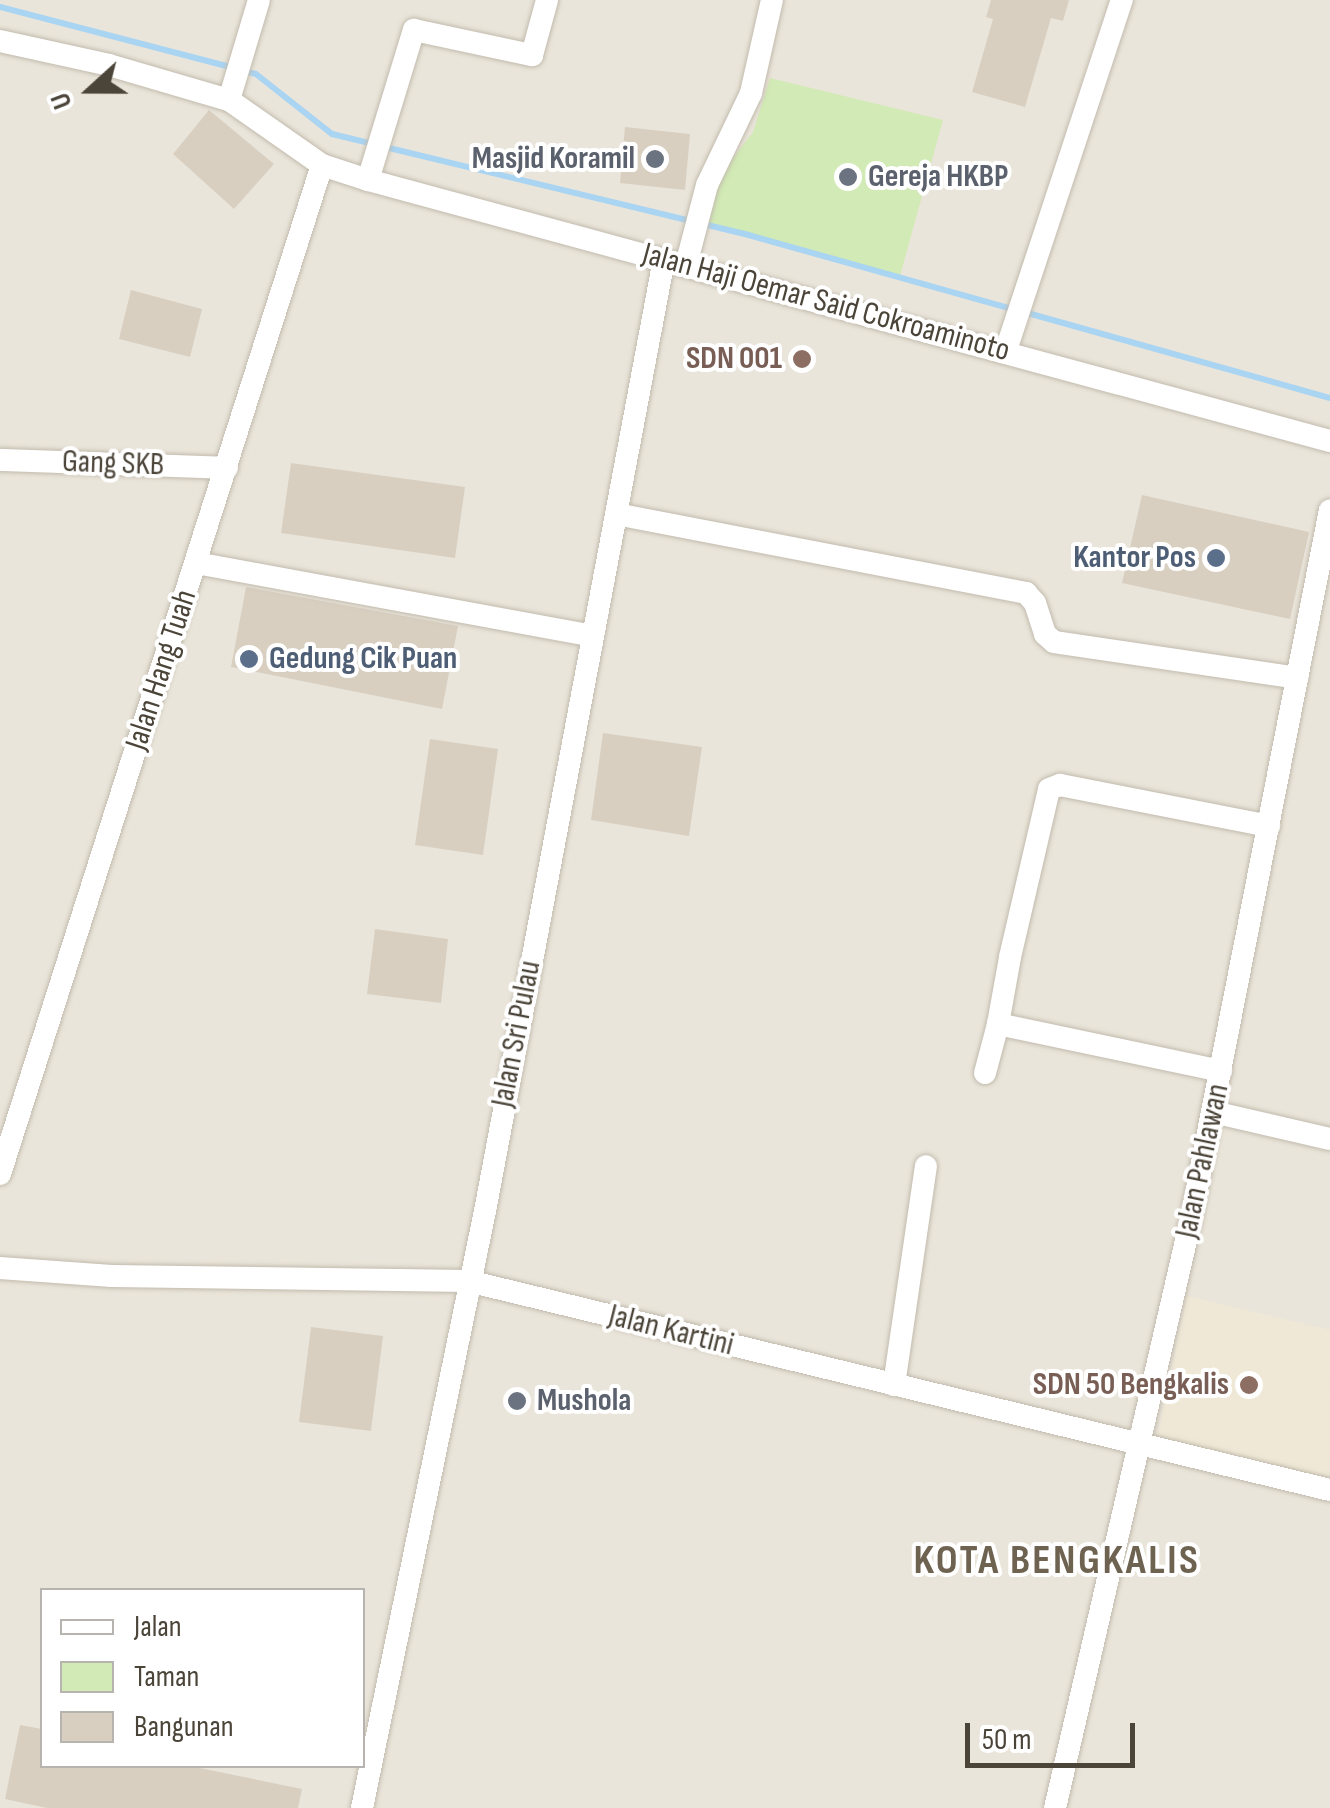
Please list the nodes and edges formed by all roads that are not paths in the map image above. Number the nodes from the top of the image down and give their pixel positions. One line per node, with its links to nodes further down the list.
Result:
1 (259, 0): 6 (street)
2 (548, 0): 8 (street)
3 (772, 0): 9 (street, Jalan Sri Pulau)
4 (1122, 0): 10 (street)
5 (0, 41): 6 (street, Jalan Haji Oemar Said Cokroaminoto)
6 (234, 84): 7 (street, Jalan Haji Oemar Said Cokroaminoto)
7 (322, 165): 8 (street, Jalan Haji Oemar Said Cokroaminoto); 13 (street, Jalan Hang Tuah)
8 (372, 172): 9 (street, Jalan Haji Oemar Said Cokroaminoto)
9 (680, 257): 10 (street, Jalan Haji Oemar Said Cokroaminoto); 15 (street, Jalan Sri Pulau)
10 (1009, 342): 11 (street, Jalan Haji Oemar Said Cokroaminoto)
11 (1330, 441)
12 (0, 460): 13 (street, Gang SKB)
13 (227, 468): 16 (street, Jalan Hang Tuah)
14 (1330, 510): 18 (street, Jalan Pahlawan)
15 (616, 514): 17 (street, Jalan Sri Pulau); 18 (street)
16 (196, 563): 17 (street); 26 (street, Jalan Hang Tuah)
17 (592, 636): 28 (street, Jalan Sri Pulau)
18 (1297, 678): 19 (street, Jalan Pahlawan)
19 (1269, 826): 20 (street); 21 (street, Jalan Pahlawan)
20 (998, 1024): 21 (street); 22 (street)
21 (1221, 1070): 23 (street, Jalan Pahlawan)
22 (985, 1073)
23 (1213, 1112): 24 (street); 30 (street, Jalan Pahlawan)
24 (1330, 1140)
25 (926, 1166): 29 (street)
26 (0, 1174)
27 (0, 1268): 28 (street, Jalan Kartini)
28 (468, 1281): 29 (street, Jalan Kartini); 32 (street, Jalan Sri Pulau)
29 (894, 1385): 30 (street, Jalan Kartini)
30 (1136, 1445): 31 (street, Jalan Kartini); 33 (street, Jalan Pahlawan)
31 (1330, 1490)
32 (362, 1808)
33 (1055, 1808)

